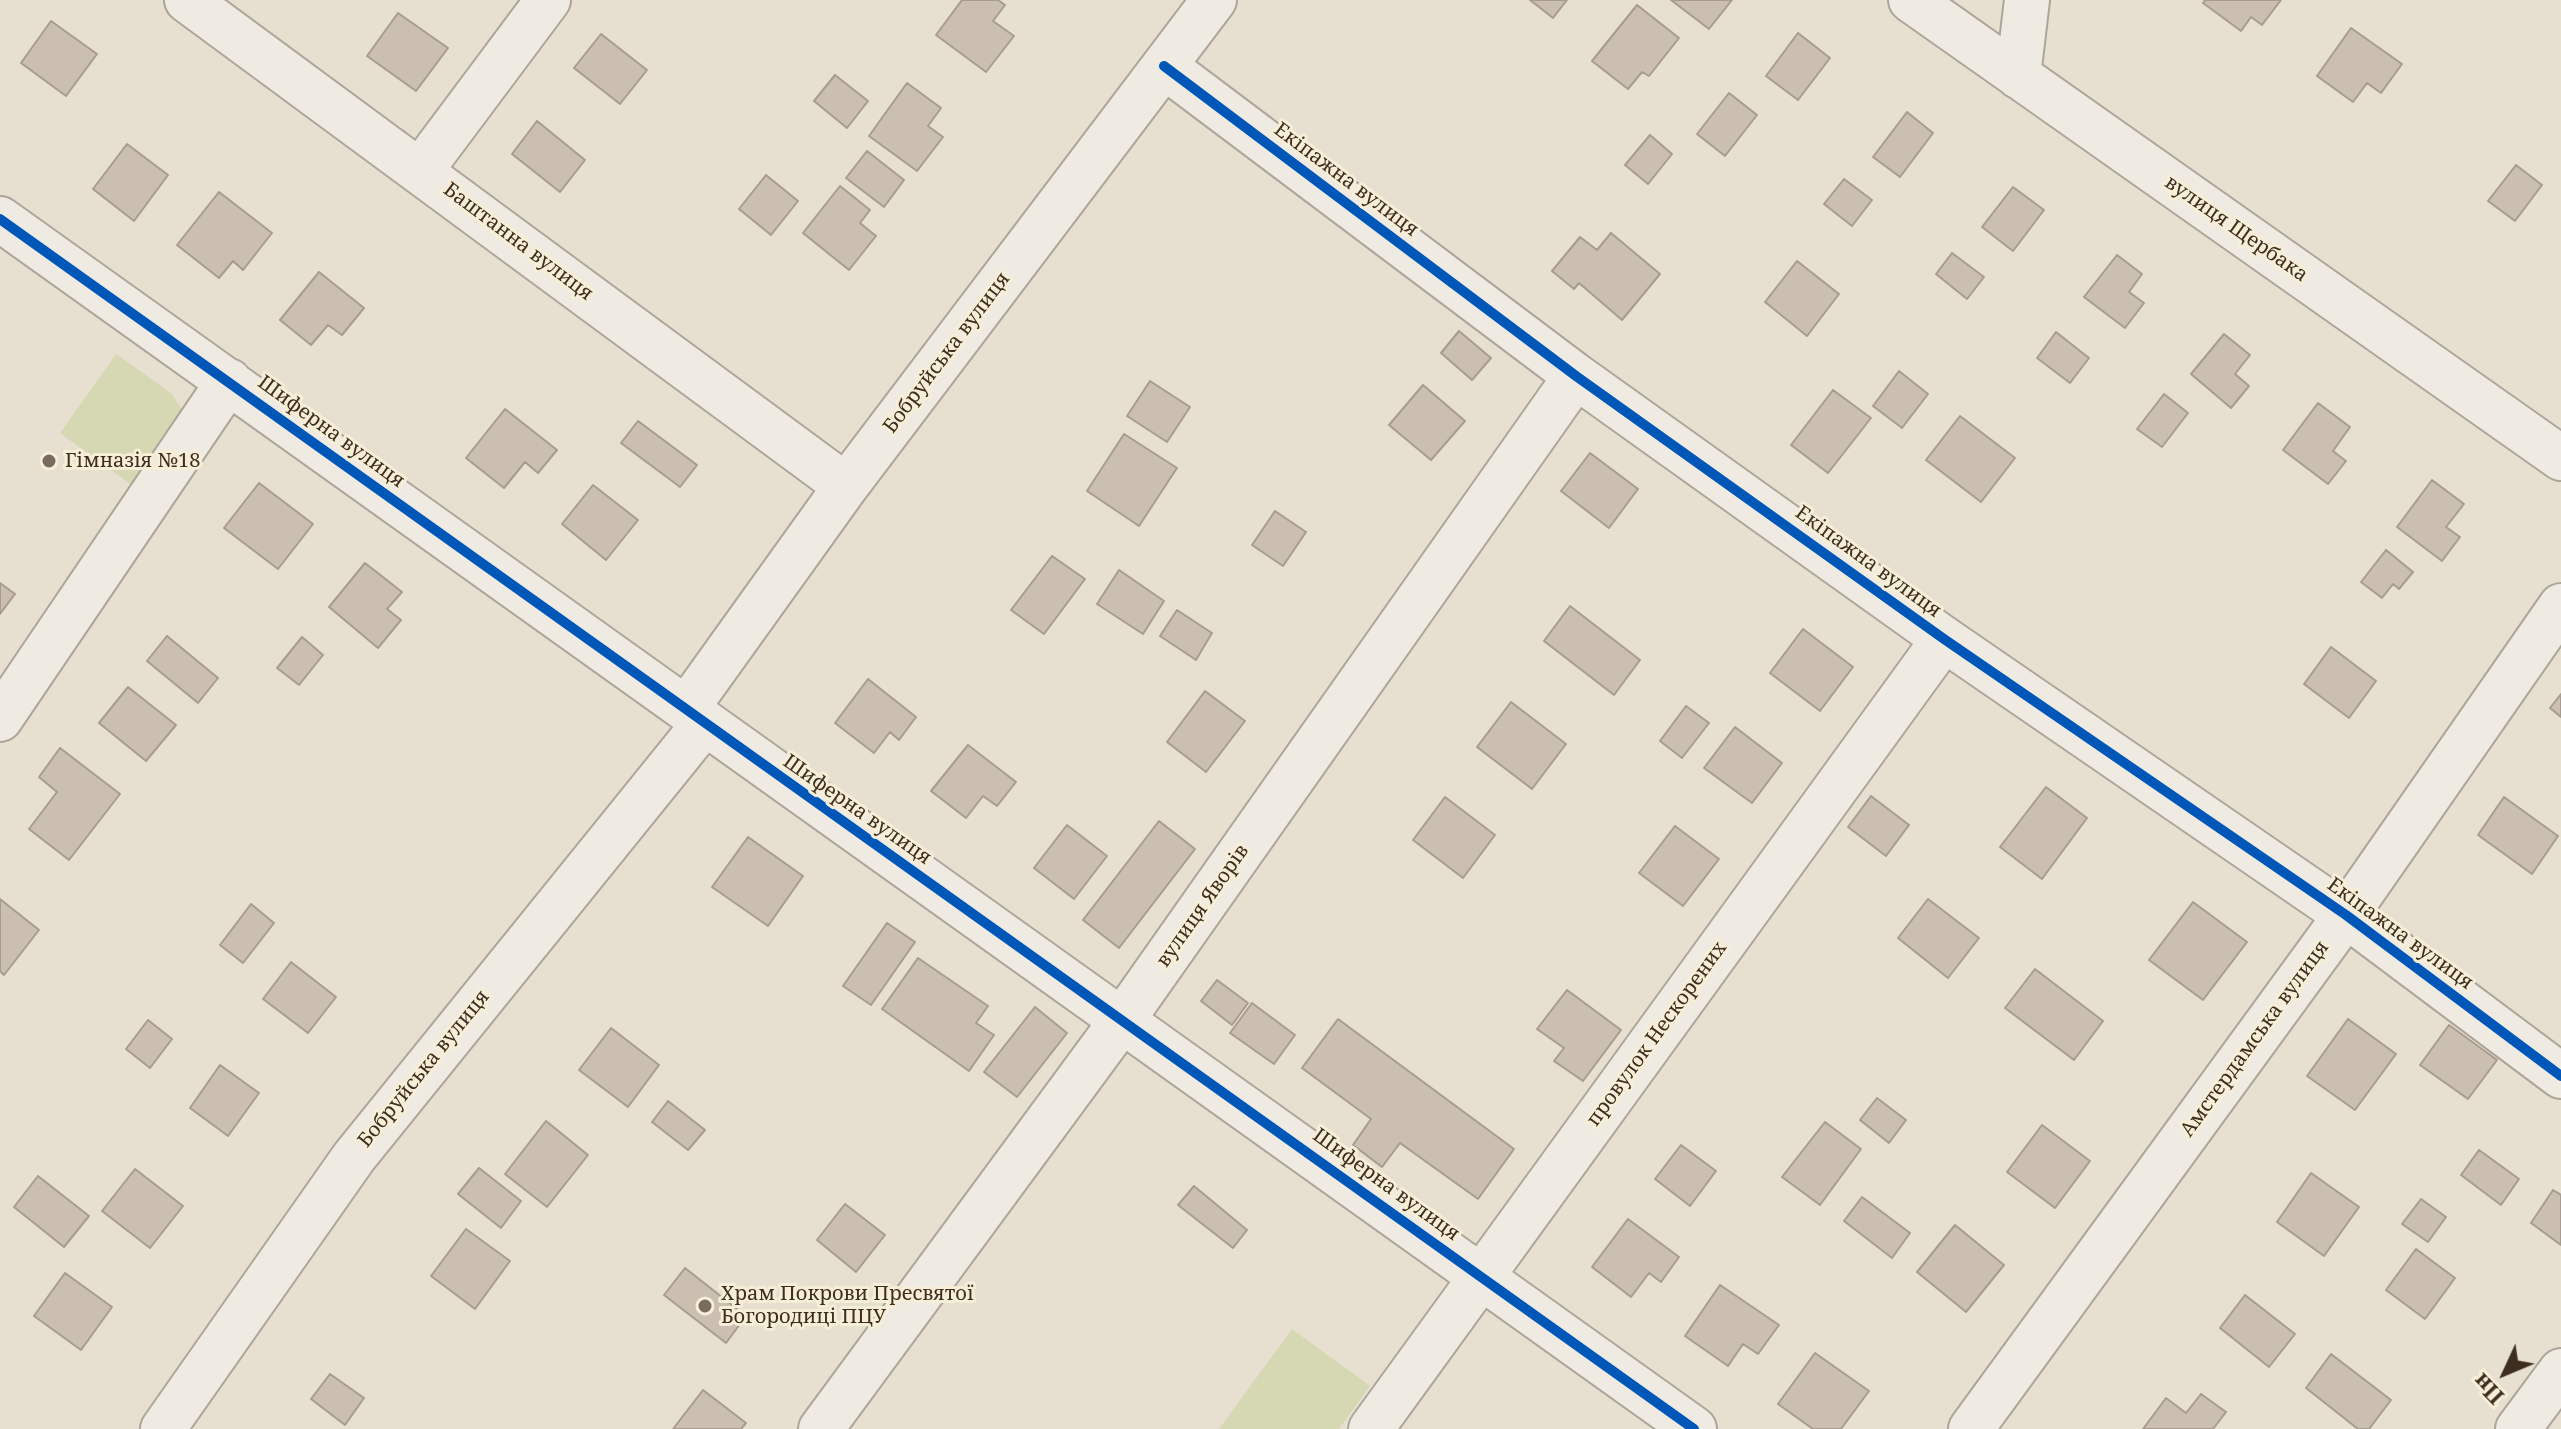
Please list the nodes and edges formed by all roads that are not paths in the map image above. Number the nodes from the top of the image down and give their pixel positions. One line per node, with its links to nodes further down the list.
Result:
1 (187, 0): 8 (street, Баштанна вулиця)
2 (548, 0): 8 (street)
3 (1214, 0): 6 (street, Бобруйська вулиця)
4 (1911, 0): 7 (street, вулиця Щербака)
5 (2027, 0): 7 (street)
6 (1164, 66): 10 (street, Екіпажна вулиця); 13 (street, Бобруйська вулиця)
7 (2018, 76): 12 (street, вулиця Щербака)
8 (421, 170): 13 (street, Баштанна вулиця)
9 (0, 219): 11 (street, Шиферна вулиця)
10 (1576, 376): 15 (street, Екіпажна вулиця); 19 (street, вулиця Яворів)
11 (229, 381): 16 (street, Шиферна вулиця); 17 (street)
12 (2561, 458)
13 (846, 486): 16 (street, Бобруйська вулиця)
14 (2561, 606): 18 (street, Амстердамська вулиця)
15 (1944, 639): 18 (street, Екіпажна вулиця); 21 (street, провулок Нескорених)
16 (695, 716): 19 (street, Шиферна вулиця); 23 (street, Бобруйська вулиця)
17 (0, 719)
18 (2346, 915): 20 (street, Екіпажна вулиця); 27 (street, Амстердамська вулиця)
19 (1123, 1019): 21 (street, Шиферна вулиця); 24 (street, вулиця Яворів)
20 (2561, 1076)
21 (1481, 1277): 25 (street, провулок Нескорених); 26 (street, Шиферна вулиця)
22 (2561, 1371): 28 (street)
23 (163, 1429)
24 (821, 1429)
25 (1371, 1429)
26 (1694, 1429)
27 (1971, 1429)
28 (2518, 1429)

